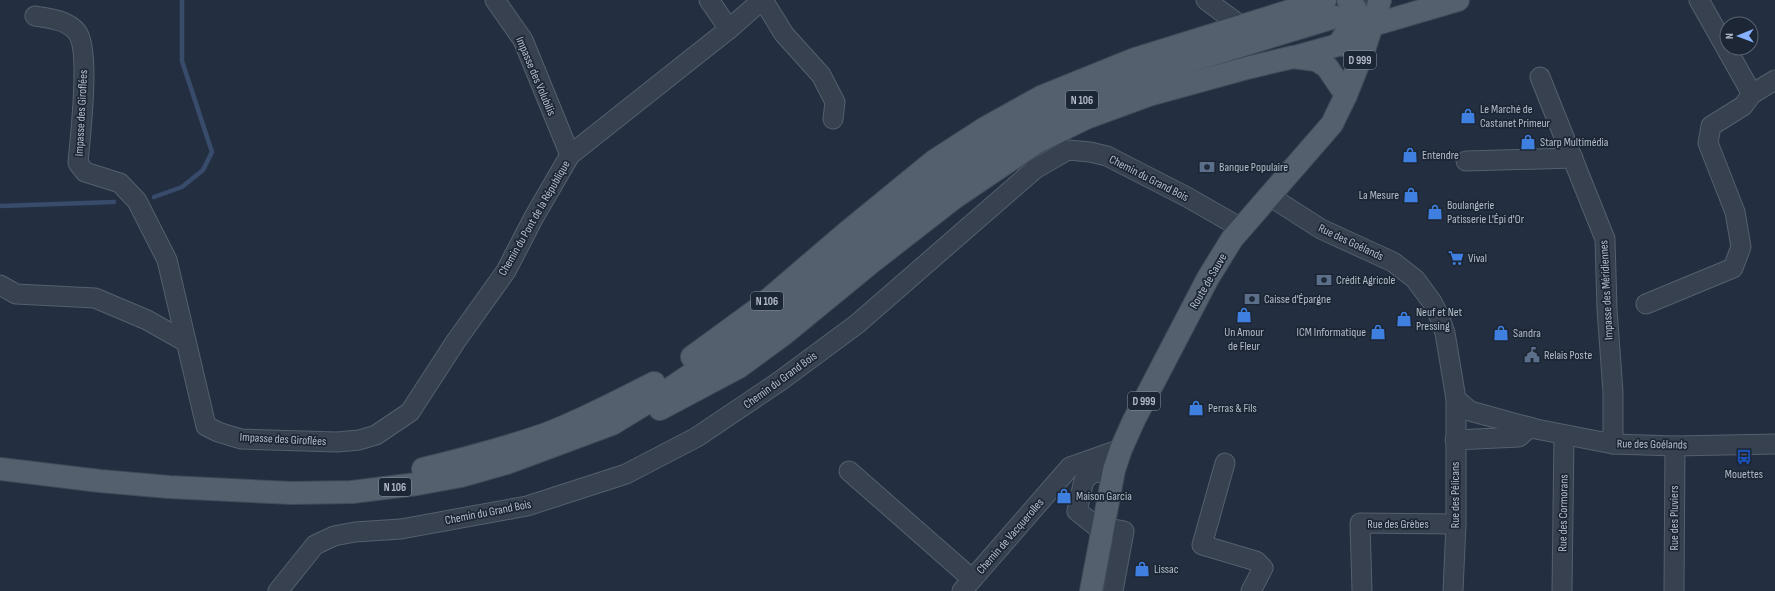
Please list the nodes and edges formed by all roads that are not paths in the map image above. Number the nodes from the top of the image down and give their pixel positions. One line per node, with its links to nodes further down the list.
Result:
1 (495, 0): 21 (street, Impasse des Volubilis)
2 (709, 0): 13 (street)
3 (763, 0): 13 (street, Chemin du Pont de la République); 20 (street)
4 (1206, 0): 12 (street)
5 (1348, 0): 14 (main road)
6 (1380, 0): 11 (main road, Route de Sauve / D 999)
7 (1458, 0): 11 (main road)
8 (1698, 0): 18 (street)
9 (1330, 9): 12 (main road, N 106); 30 (main road, N 106)
10 (35, 16): 28 (street, Impasse des Giroflées)
11 (1373, 25): 14 (main road); 19 (main road, Route de Sauve / D 999)
12 (1241, 26): 42 (main road, N 106)
13 (729, 29): 21 (street, Chemin du Pont de la République)
14 (1338, 44): 15 (main road)
15 (1293, 57): 19 (main road); 30 (main road)
16 (1540, 77): 22 (street, Impasse des Méridiennes)
17 (1775, 80): 18 (street)
18 (1752, 94): 27 (street)
19 (1346, 95): 24 (main road, Route de Sauve / D 999)
20 (833, 119)
21 (570, 155): 32 (street, Chemin du Pont de la République)
22 (1572, 158): 23 (street); 35 (street, Impasse des Méridiennes)
23 (1466, 161)
24 (1271, 196): 25 (main road, Route de Sauve / D 999); 29 (street, Rue des Goélands)
25 (1241, 228): 38 (main road, Route de Sauve / D 999); 46 (street, Chemin du Grand Bois)
26 (0, 285): 28 (street)
27 (1646, 304)
28 (186, 342): 32 (street, Impasse des Giroflées)
29 (1456, 399): 31 (street, Rue des Goélands); 34 (street, Rue des Pélicans)
30 (612, 424): 42 (main road, N 106)
31 (1530, 427): 33 (street, Rue des Goélands); 34 (street)
32 (376, 435)
33 (1564, 435): 35 (street, Rue des Goélands); 52 (street, Rue des Cormorans)
34 (1455, 440): 43 (street, Rue des Pélicans)
35 (1613, 444): 37 (street, Rue des Goélands)
36 (1775, 444): 37 (street, Rue des Goélands)
37 (1674, 446): 53 (street, Rue des Pluviers)
38 (1121, 449): 44 (main road, Route de Sauve / D 999); 45 (street, Chemin de Vacquerolles)
39 (1225, 463): 49 (street)
40 (0, 469): 42 (main road, N 106)
41 (849, 471): 45 (street)
42 (169, 487)
43 (1456, 524): 50 (street, Rue des Grèbes); 51 (street, Rue des Pélicans)
44 (1102, 529): 47 (main road, Route de Sauve / D 999); 48 (street)
45 (967, 585)
46 (278, 591)
47 (1091, 591)
48 (1113, 591)
49 (1251, 591)
50 (1362, 591)
51 (1453, 591)
52 (1562, 591)
53 (1674, 591)

